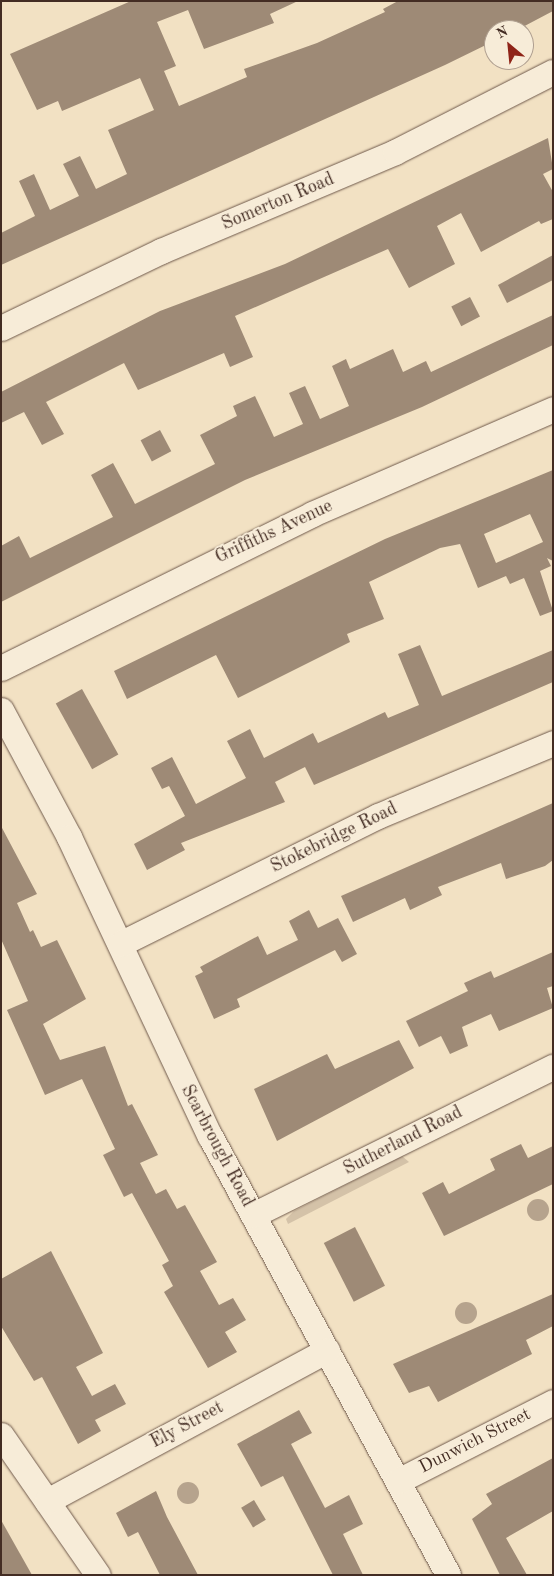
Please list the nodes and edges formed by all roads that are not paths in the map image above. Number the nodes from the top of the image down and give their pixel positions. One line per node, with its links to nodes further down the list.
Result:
1 (553, 72): 2 (street, Somerton Road)
2 (1, 328)
3 (553, 409): 4 (street, Griffiths Avenue)
4 (1, 668)
5 (1, 710): 7 (street, Scarbrough Road)
6 (553, 743): 7 (street, Stokebridge Road)
7 (120, 944): 9 (street, Scarbrough Road)
8 (553, 1067): 9 (street, Sutherland Road)
9 (253, 1216): 10 (street, Scarbrough Road)
10 (327, 1350): 13 (street, Scarbrough Road); 14 (street, Ely Street)
11 (553, 1402): 13 (street, Dunwich Street)
12 (1, 1435): 14 (street)
13 (398, 1481): 16 (street, Scarbrough Road)
14 (47, 1501): 15 (street)
15 (98, 1575)
16 (448, 1575)

